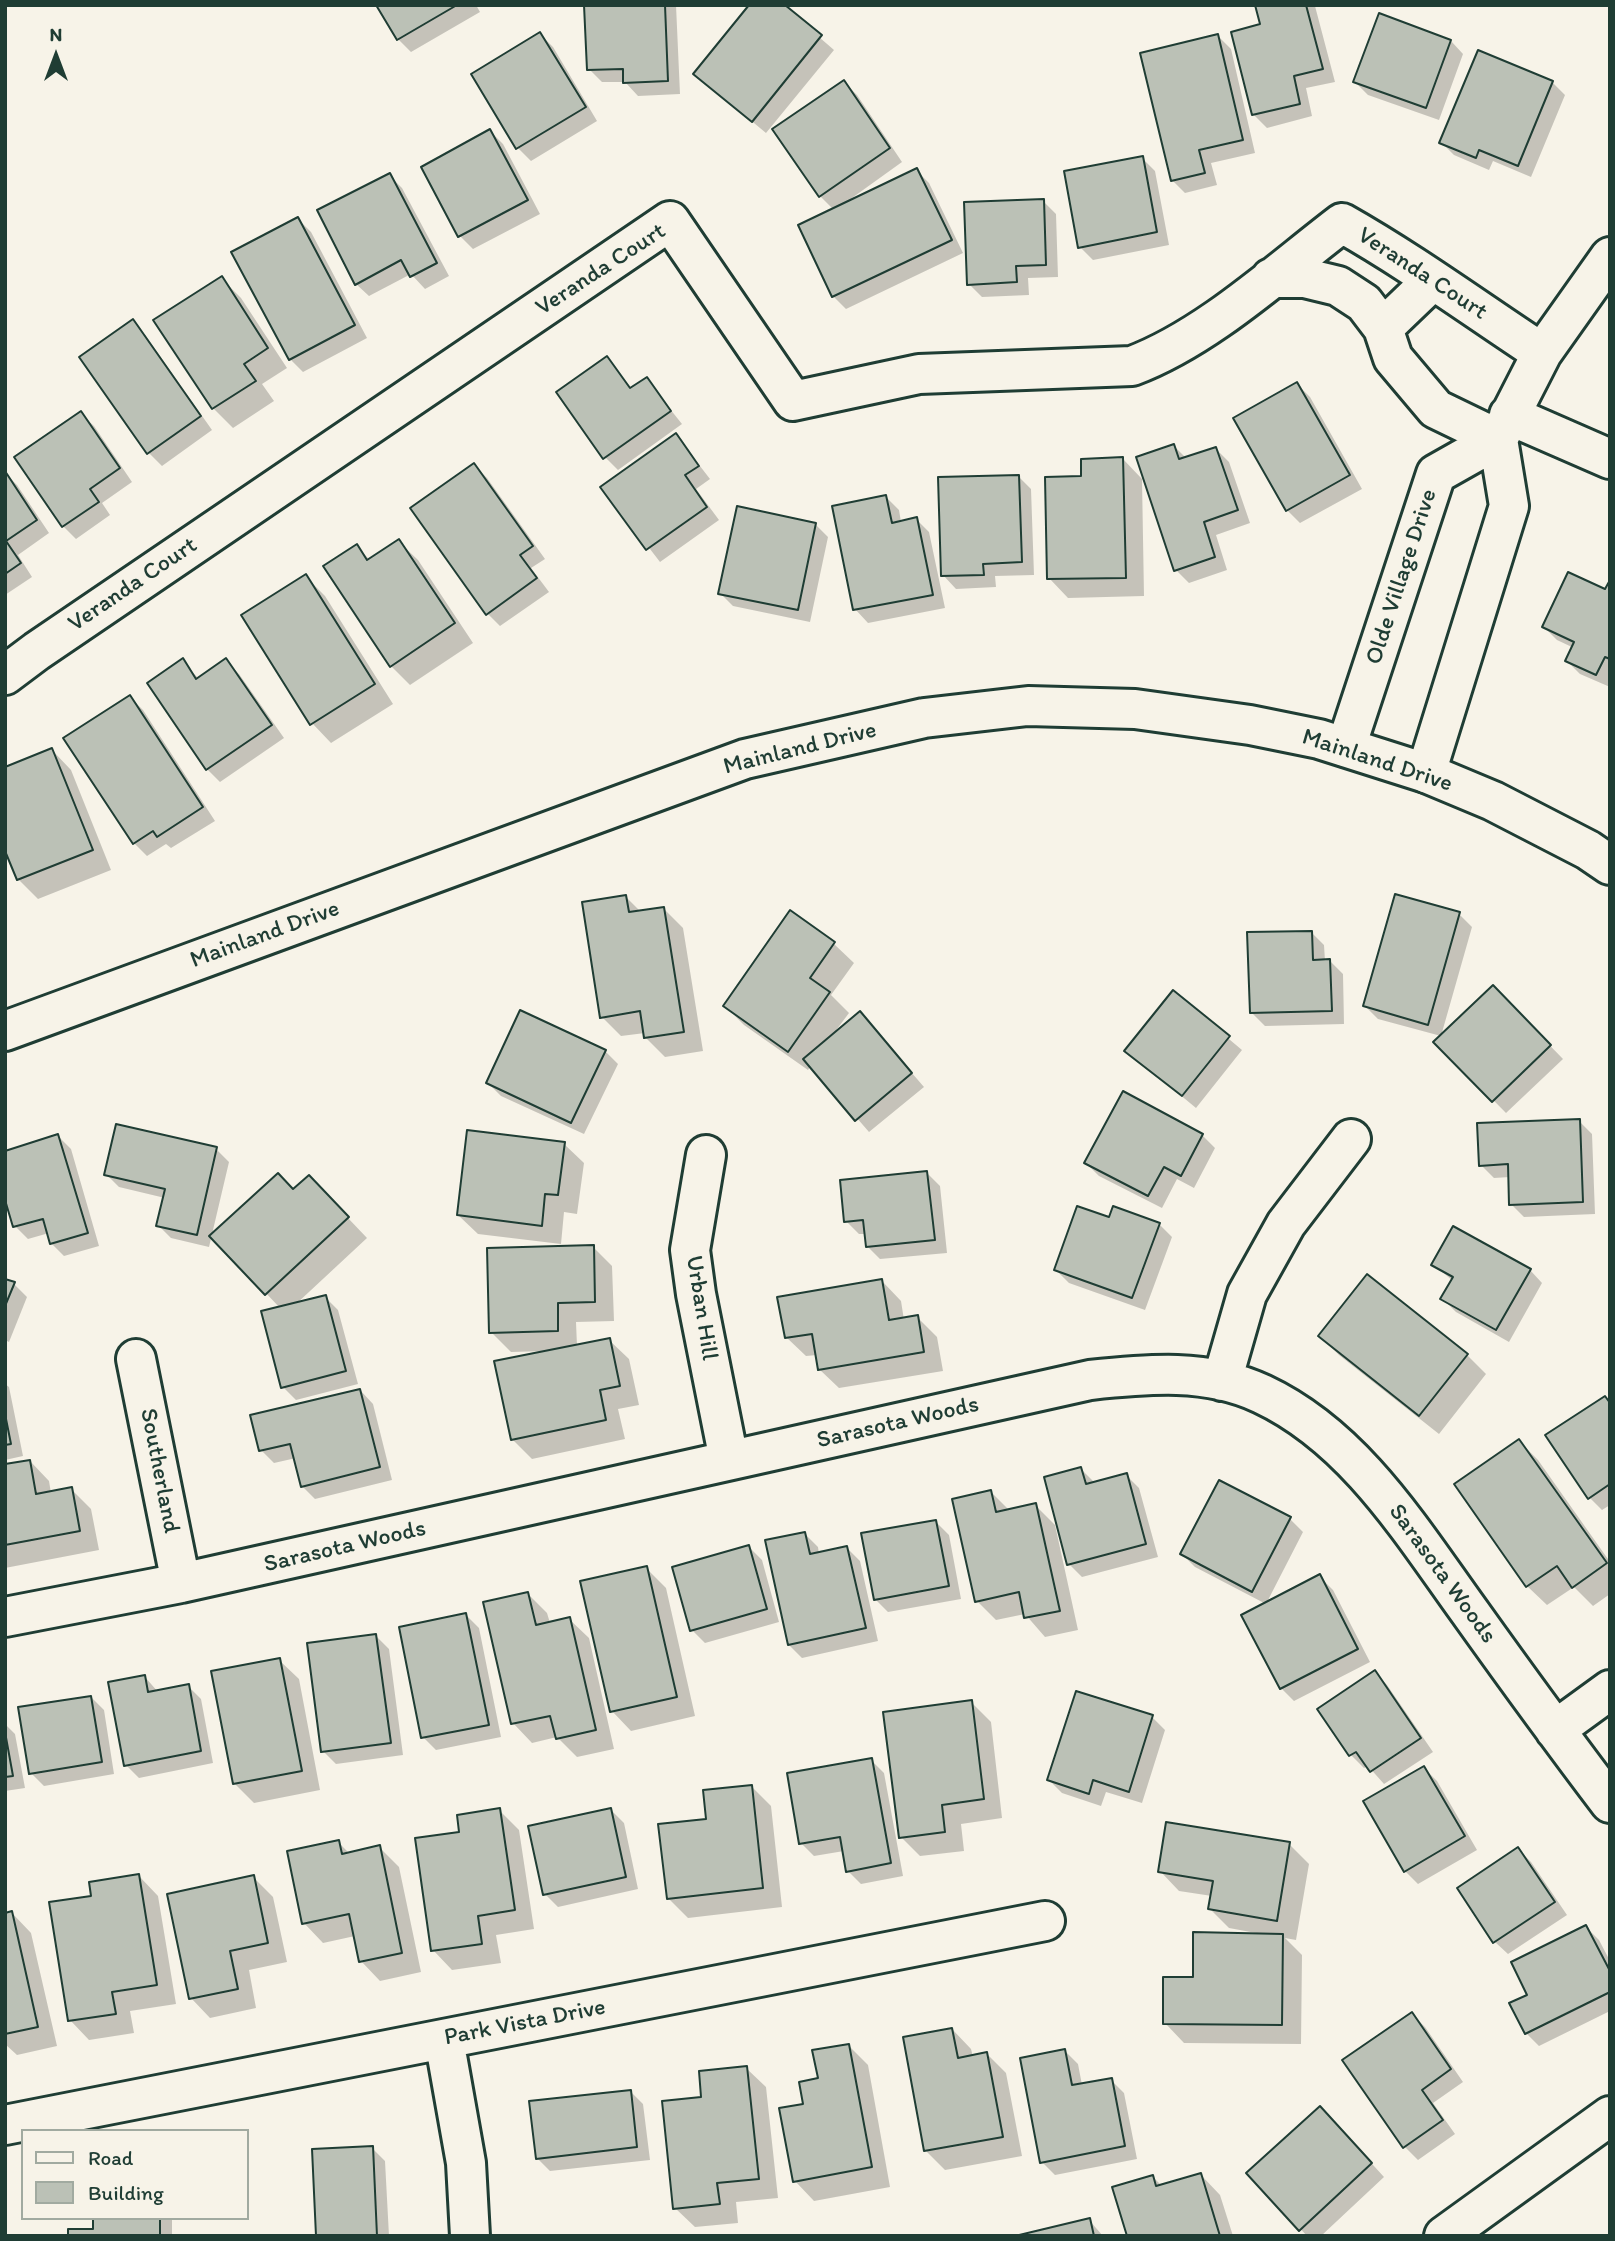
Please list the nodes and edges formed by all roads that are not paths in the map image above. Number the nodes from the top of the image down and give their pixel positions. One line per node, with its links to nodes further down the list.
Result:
1 (1610, 257): 5 (street)
2 (1271, 278): 3 (street, Veranda Court); 4 (street); 8 (street, Veranda Court)
3 (1432, 281): 4 (street); 5 (street, Veranda Court)
4 (1383, 328): 6 (street)
5 (1542, 353): 6 (street)
6 (1504, 427): 7 (street); 9 (street, Olde Village Drive); 10 (street)
7 (1610, 458)
8 (5, 676)
9 (1346, 747): 10 (street, Mainland Drive); 12 (street, Mainland Drive)
10 (1426, 772): 11 (street, Mainland Drive)
11 (1610, 865)
12 (5, 1031)
13 (1351, 1139): 16 (street)
14 (706, 1155): 17 (street, Urban Hill)
15 (136, 1359): 18 (street, Southerland)
16 (1222, 1381): 17 (street, Sarasota Woods); 21 (street, Sarasota Woods)
17 (729, 1460): 18 (street, Sarasota Woods)
18 (181, 1583): 19 (street, Sarasota Woods)
19 (5, 1617)
20 (1610, 1690): 21 (street)
21 (1555, 1730): 22 (street, Sarasota Woods)
22 (1610, 1803)
23 (1045, 1921): 24 (street, Park Vista Drive)
24 (444, 2039): 26 (street, Park Vista Drive); 27 (street)
25 (1610, 2116): 28 (street)
26 (5, 2125)
27 (470, 2236)
28 (1444, 2236)

